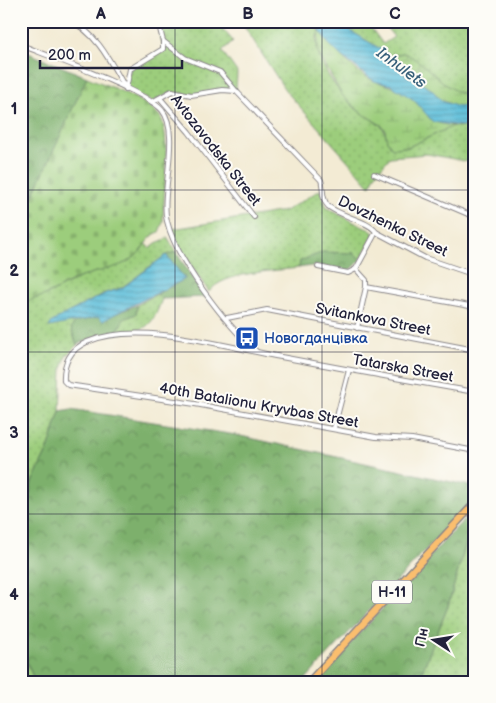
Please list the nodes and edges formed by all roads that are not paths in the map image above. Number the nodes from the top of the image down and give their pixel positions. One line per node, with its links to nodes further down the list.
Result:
1 (158, 21): 3 (street)
2 (72, 22): 5 (street)
3 (163, 41): 5 (street); 6 (street, Dovzhenka Street)
4 (21, 46): 5 (street)
5 (126, 88): 8 (street)
6 (236, 91): 7 (street); 12 (street, Dovzhenka Street)
7 (160, 98): 8 (street); 10 (street, Avtozavodska Street)
8 (152, 102): 18 (street)
9 (374, 174): 11 (street)
10 (254, 216)
11 (475, 218)
12 (376, 232): 14 (street); 15 (street, Dovzhenka Street)
13 (318, 267): 14 (street)
14 (356, 269): 16 (street)
15 (475, 275)
16 (366, 287): 17 (street); 19 (street)
17 (475, 307)
18 (227, 318): 19 (street, Svitankova Street); 21 (street)
19 (357, 328): 20 (street, Svitankova Street)
20 (475, 350)
21 (256, 351): 22 (street, Tatarska Street); 23 (street, Tatarska Street)
22 (68, 358): 25 (street, 40th Batalionu Kryvbas Street)
23 (349, 370): 24 (street, Tatarska Street); 25 (street)
24 (475, 392)
25 (334, 428): 26 (street, 40th Batalionu Kryvbas Street)
26 (475, 451)
27 (475, 503): 28 (main road, Н-11)
28 (309, 682)

